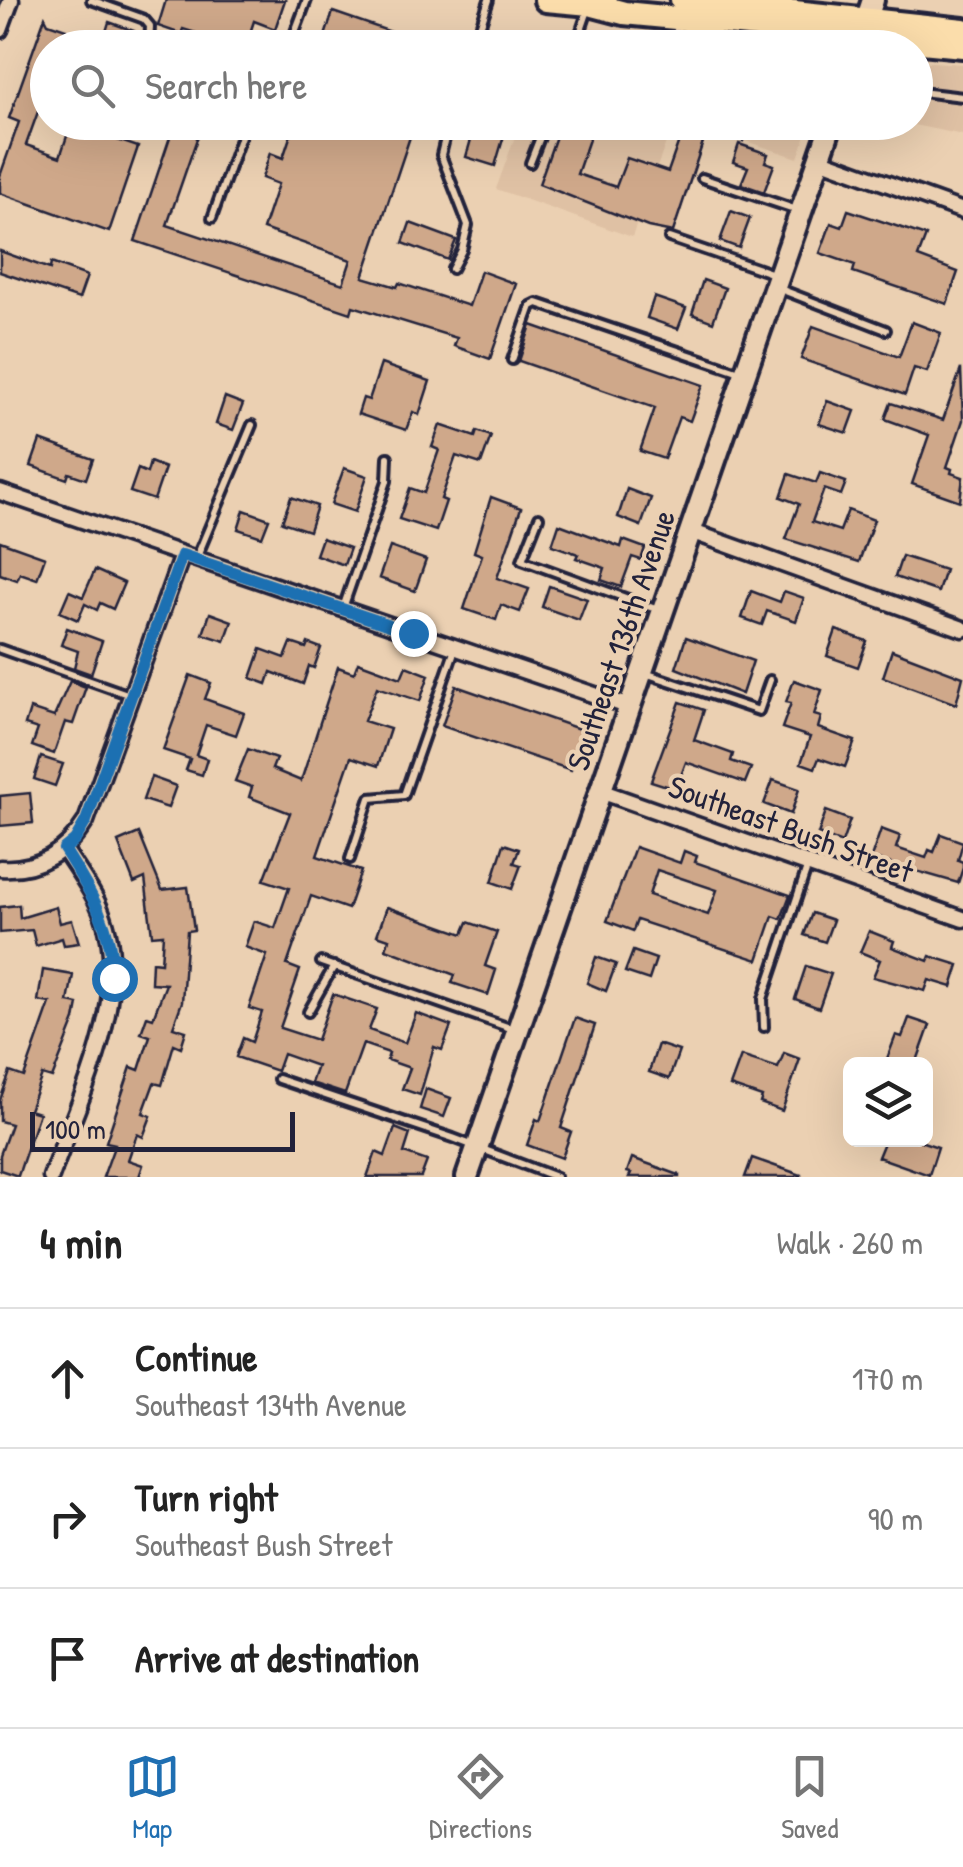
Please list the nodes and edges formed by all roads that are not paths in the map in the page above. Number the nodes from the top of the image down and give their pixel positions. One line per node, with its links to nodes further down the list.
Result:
1 (10, 0): 11 (street)
2 (91, 0): 12 (lane)
3 (307, 0): 13 (lane)
4 (489, 0): 14 (lane)
5 (546, 0): 6 (main road)
6 (598, 2): 8 (main road); 15 (lane)
7 (761, 4): 8 (main road); 10 (main road)
8 (681, 9): 9 (main road)
9 (719, 21): 10 (main road); 16 (lane)
10 (864, 25): 17 (main road)
11 (0, 30)
12 (150, 30)
13 (295, 30)
14 (479, 30)
15 (583, 30)
16 (716, 30)
17 (963, 30)
18 (933, 40): 19 (main road)
19 (963, 46)
20 (933, 93): 21 (lane)
21 (963, 97)
22 (240, 140): 31 (lane)
23 (445, 140): 33 (lane)
24 (539, 140): 27 (lane)
25 (826, 140): 26 (street, Southeast 136th Avenue)
26 (819, 159): 29 (street); 30 (street, Southeast 136th Avenue)
27 (530, 163)
28 (702, 178): 30 (lane)
29 (963, 211)
30 (801, 212): 34 (street, Southeast 136th Avenue)
31 (212, 218)
32 (669, 238): 34 (lane)
33 (452, 269)
34 (777, 282): 35 (lane); 37 (street, Southeast 136th Avenue)
35 (886, 330)
36 (512, 360): 37 (lane)
37 (744, 373): 42 (street, Southeast 136th Avenue)
38 (252, 425): 43 (lane)
39 (388, 457): 44 (lane)
40 (0, 492): 43 (street)
41 (538, 517): 45 (lane)
42 (690, 531): 45 (street, Southeast 136th Avenue); 46 (street)
43 (189, 557): 44 (street); 51 (street)
44 (343, 608): 47 (street)
45 (662, 612): 49 (street, Southeast 136th Avenue)
46 (963, 629)
47 (455, 648): 52 (street); 55 (lane)
48 (0, 649): 51 (lane)
49 (642, 672): 50 (lane); 52 (street, Southeast 136th Avenue)
50 (770, 680)
51 (131, 695): 54 (street)
52 (630, 707): 53 (street, Southeast 136th Avenue)
53 (600, 791): 56 (street, Southeast Bush Street); 63 (street, Southeast 136th Avenue)
54 (64, 849): 57 (street); 66 (street)
55 (350, 859)
56 (808, 864): 58 (street, Southeast Bush Street); 62 (lane)
57 (0, 868)
58 (963, 919)
59 (321, 962): 60 (lane)
60 (334, 966): 61 (lane); 63 (lane)
61 (308, 1012)
62 (764, 1027)
63 (518, 1030): 65 (street, Southeast 136th Avenue)
64 (278, 1079): 65 (lane)
65 (477, 1149): 67 (street, Southeast 136th Avenue); 68 (lane)
66 (52, 1177)
67 (467, 1177)
68 (556, 1177)

